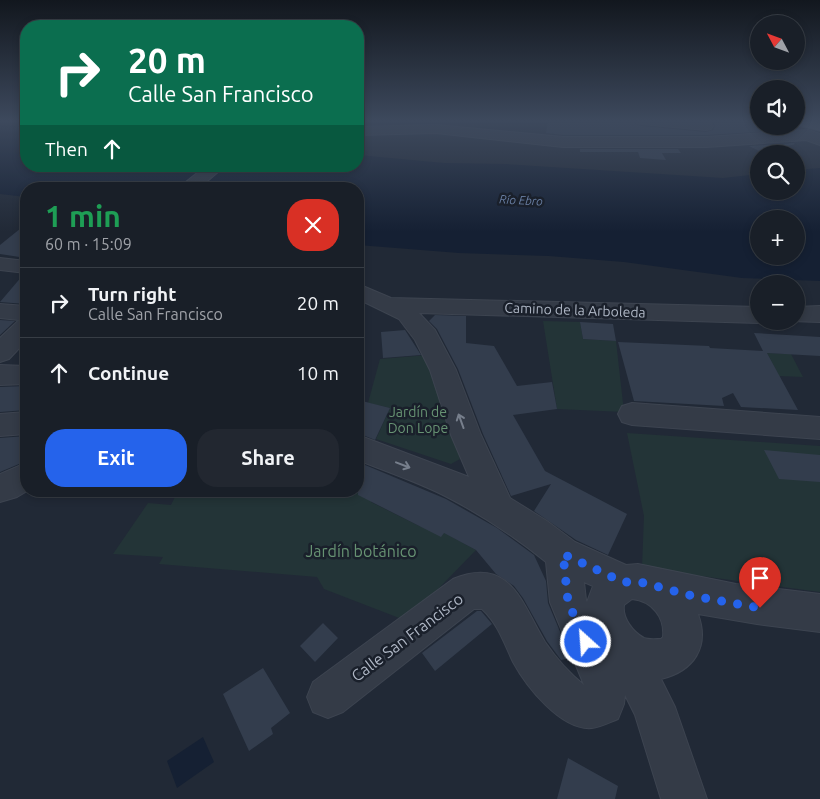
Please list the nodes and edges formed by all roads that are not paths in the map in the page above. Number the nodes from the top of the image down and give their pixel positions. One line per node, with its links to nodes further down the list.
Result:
1 (208, 172): 2 (street)
2 (195, 182)
3 (0, 264): 4 (street)
4 (20, 266)
5 (364, 294): 6 (street)
6 (390, 305): 11 (street, Camino de la Arboleda); 21 (street, one-way to 6)
7 (0, 311): 8 (street)
8 (20, 313)
9 (805, 314): 10 (street)
10 (820, 314)
11 (750, 315)
12 (20, 332): 13 (street)
13 (0, 353)
14 (0, 375): 15 (street)
15 (20, 375)
16 (632, 414): 17 (street)
17 (819, 417)
18 (20, 423): 19 (street)
19 (0, 425)
20 (364, 449): 23 (street, one-way to 23)
21 (480, 465): 23 (street); 25 (street)
22 (20, 480): 24 (street)
23 (456, 486): 25 (street)
24 (0, 488)
25 (498, 508): 26 (street)
26 (563, 554): 27 (street); 31 (street, Calle San Francisco)
27 (621, 603): 28 (street); 30 (street); 30 (street); 32 (street)
28 (738, 604): 29 (street); 30 (street)
29 (820, 613)
30 (679, 644): 32 (street)
31 (328, 697)
32 (654, 707): 33 (street)
33 (684, 799)

